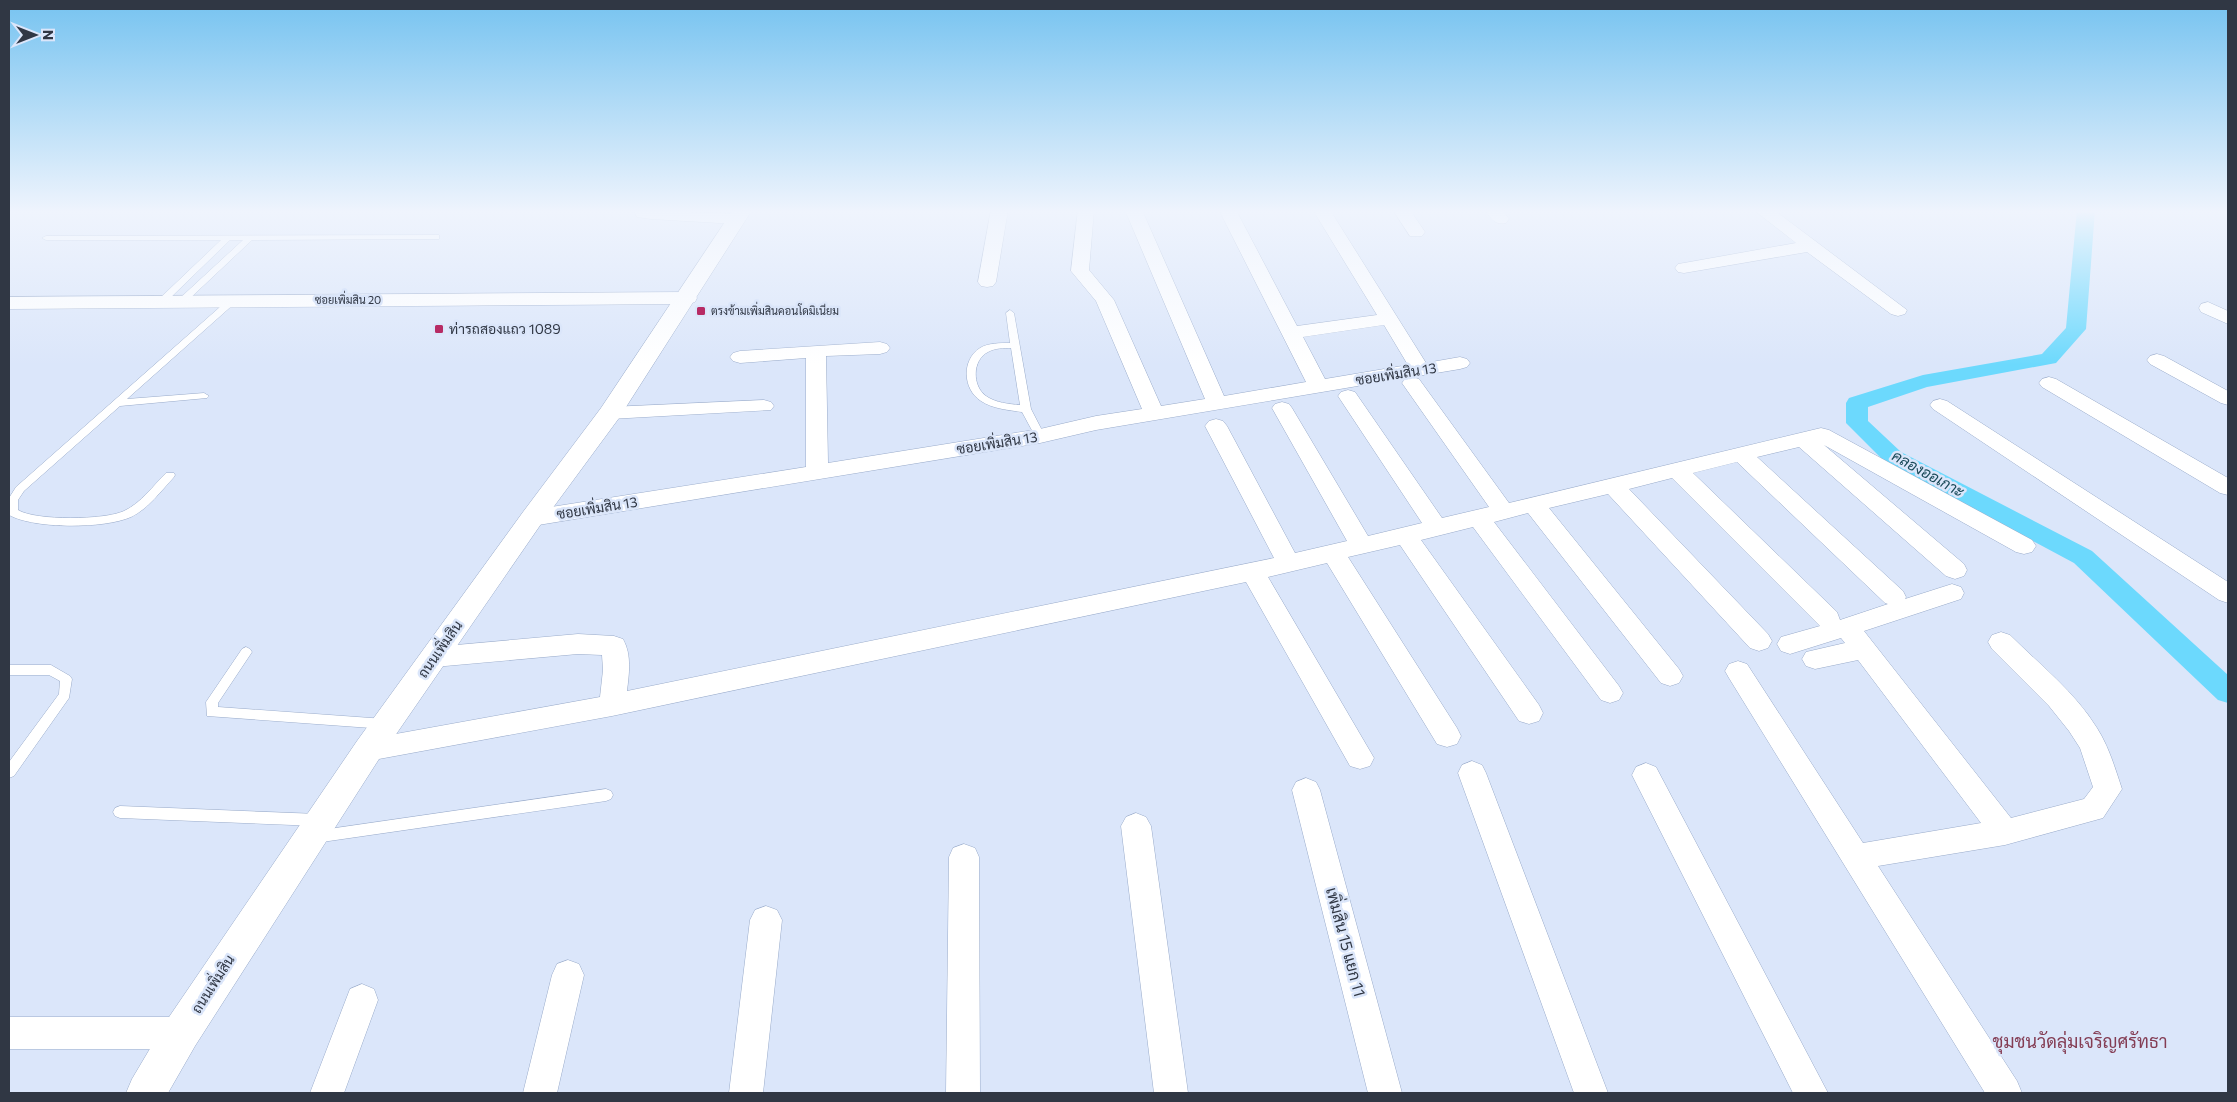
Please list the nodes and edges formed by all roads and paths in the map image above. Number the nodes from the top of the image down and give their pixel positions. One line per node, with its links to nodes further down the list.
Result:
1 (204, 261): 16 (lane)
2 (225, 261): 14 (lane)
3 (711, 261): 13 (street, ถนนเพิ่มสิน)
4 (991, 261): 12 (street)
5 (1081, 261): 41 (street)
6 (1155, 261): 35 (street)
7 (1254, 261): 23 (street)
8 (1353, 261): 22 (street)
9 (1722, 261): 11 (street)
10 (1831, 261): 19 (street)
11 (1684, 268)
12 (987, 282)
13 (688, 298): 15 (street, ซอยเพิ่มสิน 20); 44 (street, ถนนเพิ่มสิน)
14 (182, 301): 15 (street, ซอยเพิ่มสิน 20); 16 (street, ซอยเพิ่มสิน 20)
15 (232, 301): 38 (lane)
16 (161, 302): 17 (street, ซอยเพิ่มสิน 20)
17 (9, 303)
18 (2208, 308): 21 (street)
19 (1898, 310)
20 (1010, 313): 24 (lane)
21 (2228, 318)
22 (1389, 319): 23 (street); 29 (street)
23 (1291, 333): 31 (street)
24 (1016, 345): 43 (lane); 43 (lane)
25 (880, 348): 26 (street)
26 (816, 352): 27 (street); 50 (street)
27 (740, 356)
28 (2157, 360): 37 (street)
29 (1416, 362)
30 (1460, 363): 46 (street, ซอยเพิ่มสิน 13)
31 (1316, 380)
32 (1412, 383): 55 (street)
33 (2049, 383): 53 (street)
34 (204, 396): 38 (lane)
35 (1214, 396)
36 (1348, 396): 58 (street)
37 (2228, 399)
38 (119, 402): 51 (lane)
39 (1940, 405): 65 (street)
40 (764, 406): 44 (street)
41 (1151, 406)
42 (1282, 408): 60 (street)
43 (1026, 409): 46 (lane)
44 (610, 413): 56 (street, ถนนเพิ่มสิน)
45 (1216, 426): 63 (street)
46 (1040, 436): 50 (street, ซอยเพิ่มสิน 13)
47 (1804, 440): 48 (street); 61 (street); 67 (street)
48 (1742, 455): 49 (street); 66 (street)
49 (1678, 470): 52 (street); 67 (street)
50 (817, 472): 56 (street, ซอยเพิ่มสิน 13)
51 (170, 475)
52 (1613, 486): 54 (street); 68 (street)
53 (2228, 488)
54 (1534, 505): 55 (street); 77 (street)
55 (1504, 512): 57 (street)
56 (532, 518): 73 (street, ถนนเพิ่มสิน)
57 (1478, 518): 58 (street); 78 (street)
58 (1437, 528): 59 (street)
59 (1406, 536): 60 (street); 80 (street)
60 (1362, 546): 62 (street)
61 (2024, 546)
62 (1332, 553): 63 (street); 82 (street)
63 (1289, 564): 64 (street)
64 (1253, 572): 79 (street); 84 (street)
65 (2228, 594)
66 (1894, 597)
67 (1837, 623): 70 (street); 71 (street)
68 (1759, 641)
69 (2000, 642): 93 (street)
70 (1790, 644)
71 (1865, 650): 74 (street); 93 (street)
72 (246, 652): 81 (lane)
73 (434, 657): 79 (street); 81 (street, ถนนเพิ่มสิน)
74 (1815, 660)
75 (9, 670): 85 (lane)
76 (1738, 671): 95 (street)
77 (1670, 676)
78 (1610, 693)
79 (612, 705): 83 (street)
80 (1529, 713)
81 (386, 724): 83 (street, ถนนเพิ่มสิน)
82 (1447, 736)
83 (368, 750): 92 (street, ถนนเพิ่มสิน)
84 (1360, 758)
85 (9, 772)
86 (1472, 773): 108 (street)
87 (1646, 775): 109 (street)
88 (1306, 790): 107 (street, เพิ่มสิน 15 แยก 11)
89 (606, 795): 92 (lane)
90 (120, 812): 92 (lane)
91 (1136, 826): 106 (street)
92 (317, 829): 100 (street, ถนนเพิ่มสิน)
93 (2005, 832): 95 (street)
94 (964, 857): 105 (street)
95 (1857, 857): 110 (street)
96 (766, 920): 104 (street)
97 (568, 975): 103 (street)
98 (362, 1000): 102 (street)
99 (9, 1033): 100 (street)
100 (181, 1033): 101 (street, ถนนเพิ่มสิน)
101 (146, 1093)
102 (327, 1093)
103 (540, 1093)
104 (746, 1093)
105 (963, 1093)
106 (1171, 1093)
107 (1385, 1093)
108 (1591, 1093)
109 (1811, 1093)
110 (2005, 1093)

